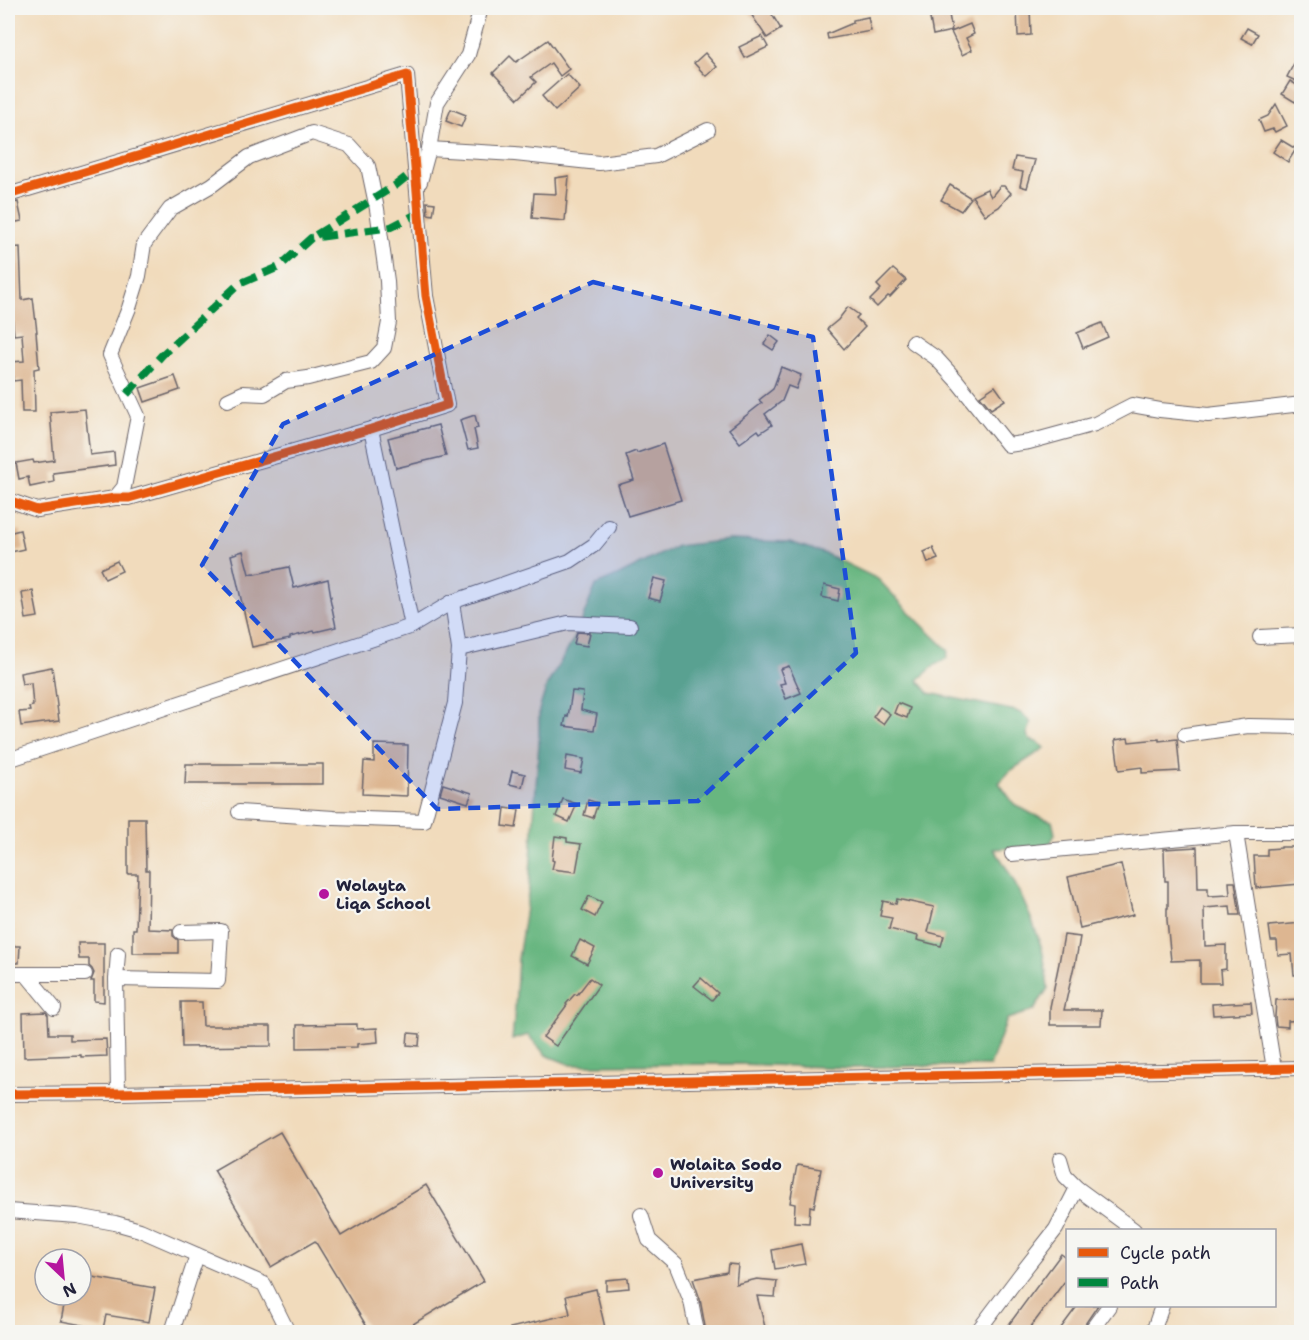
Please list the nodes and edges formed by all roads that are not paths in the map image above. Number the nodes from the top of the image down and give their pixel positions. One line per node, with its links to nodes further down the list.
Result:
1 (481, 8): 3 (street)
2 (708, 130): 3 (street)
3 (429, 149): 4 (street)
4 (417, 193): 5 (street); 9 (street)
5 (8, 195)
6 (913, 342): 8 (street)
7 (228, 400): 10 (street)
8 (1302, 404)
9 (371, 429): 10 (street); 14 (street)
10 (115, 498): 11 (street)
11 (8, 500)
12 (609, 527): 13 (street)
13 (452, 602): 14 (street); 18 (street)
14 (412, 626): 21 (street)
15 (630, 626): 18 (street)
16 (1302, 635): 17 (street)
17 (1260, 638)
18 (459, 649): 22 (street)
19 (1302, 727): 20 (street)
20 (1185, 735)
21 (8, 760)
22 (239, 812)
23 (1236, 833): 24 (street); 25 (street); 34 (street)
24 (1302, 833)
25 (1012, 854)
26 (181, 932): 31 (street)
27 (118, 954): 31 (street)
28 (8, 974): 29 (street)
29 (26, 974): 30 (street); 32 (street)
30 (85, 974)
31 (116, 979): 35 (street)
32 (54, 1008)
33 (1302, 1068): 34 (street)
34 (1274, 1069): 35 (street)
35 (118, 1093): 36 (street)
36 (8, 1094)
37 (1060, 1159): 38 (street)
38 (1077, 1188): 41 (street); 48 (street)
39 (8, 1210): 42 (street)
40 (641, 1215): 47 (street)
41 (1133, 1229)
42 (197, 1255): 45 (street); 46 (street)
43 (1108, 1307): 49 (street)
44 (1161, 1307): 50 (street)
45 (172, 1332)
46 (288, 1332)
47 (697, 1332)
48 (977, 1332)
49 (1090, 1332)
50 (1153, 1332)

